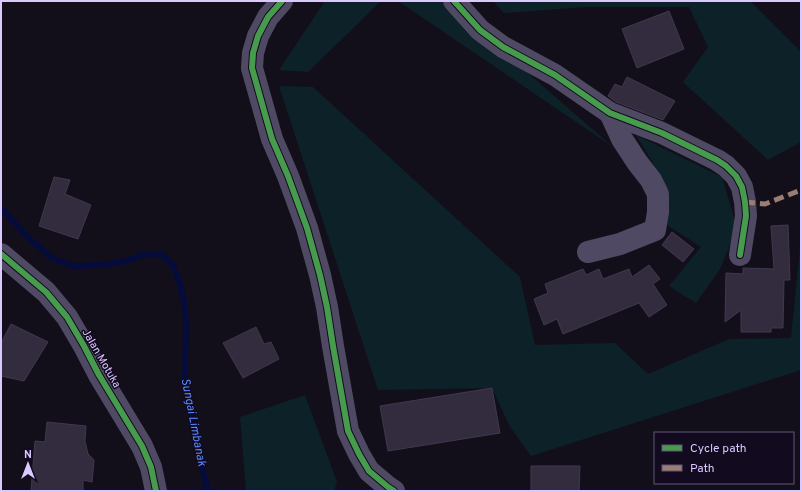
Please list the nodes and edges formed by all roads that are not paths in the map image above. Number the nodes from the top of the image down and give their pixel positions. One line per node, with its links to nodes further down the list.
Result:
1 (282, 1): 8 (street)
2 (454, 1): 3 (street)
3 (610, 113): 4 (street); 6 (street)
4 (588, 252)
5 (1, 254): 7 (street, Jalan Motuka)
6 (740, 255)
7 (156, 491)
8 (394, 491)

